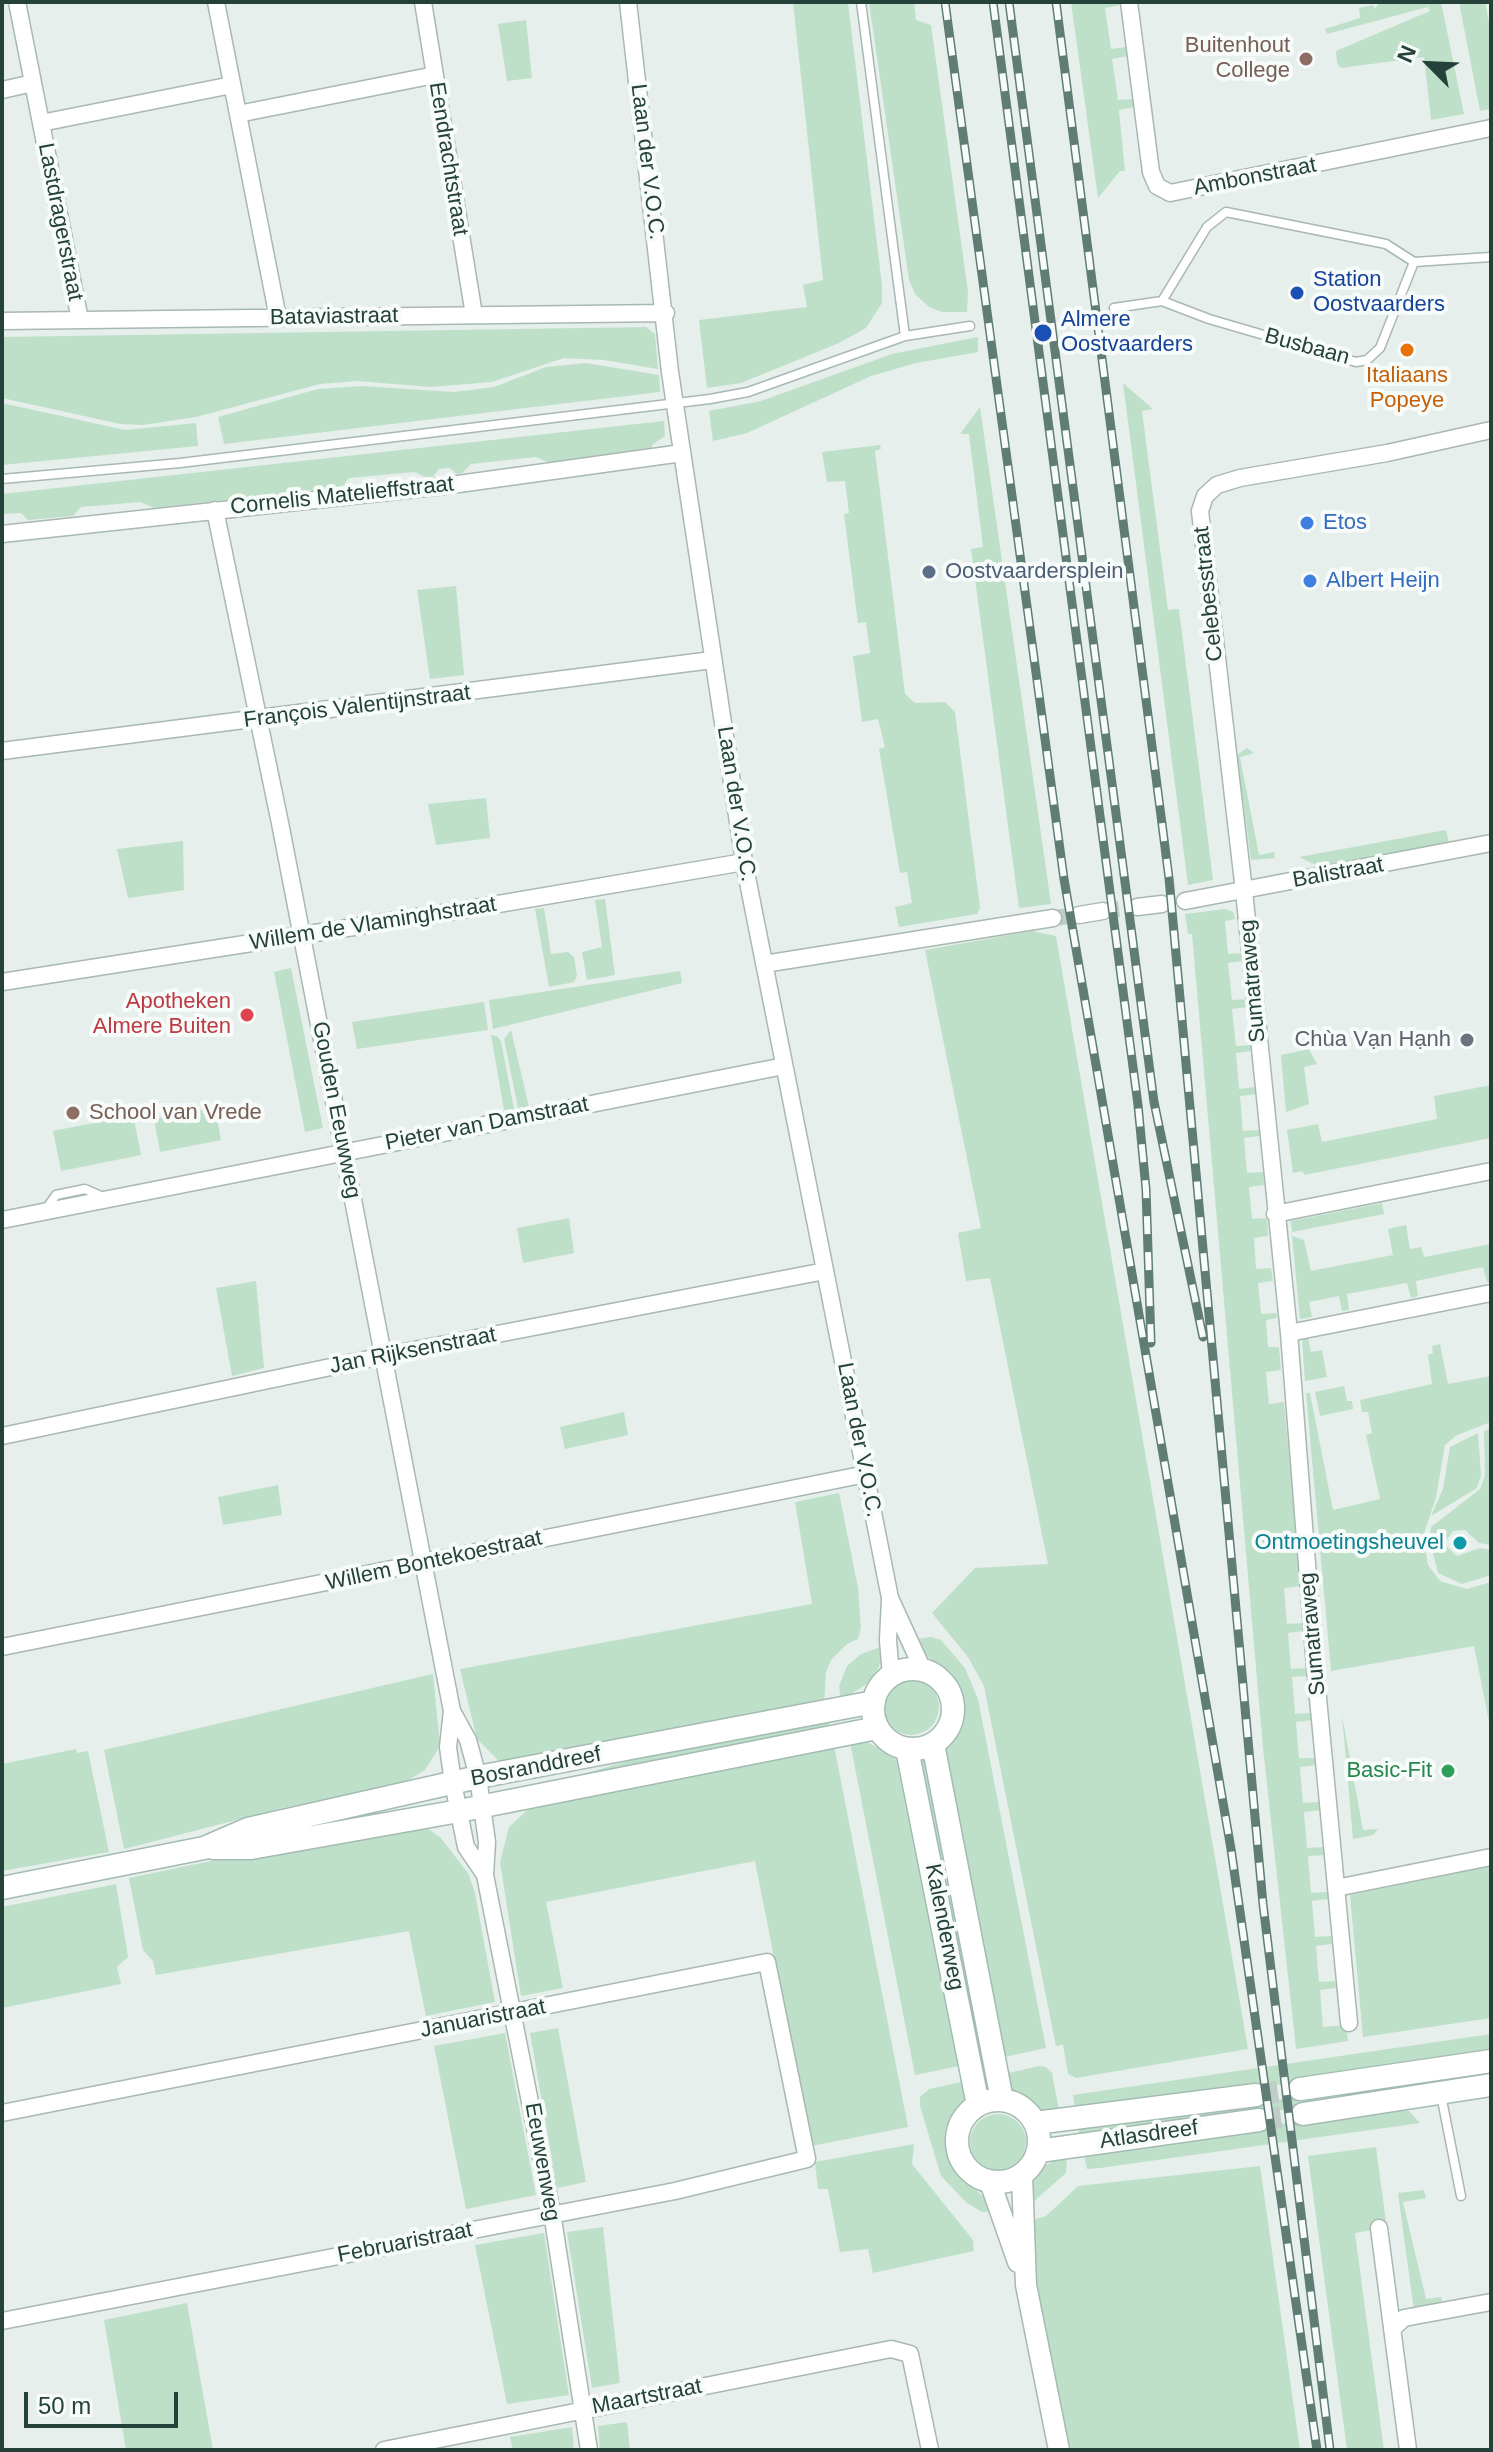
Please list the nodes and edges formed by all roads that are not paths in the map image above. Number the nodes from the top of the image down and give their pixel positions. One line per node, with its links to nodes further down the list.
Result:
1 (17, 2): 8 (street, Lastdragerstraat)
2 (216, 2): 9 (street)
3 (423, 2): 7 (street, Eendrachtstraat)
4 (628, 2): 18 (street, Laan der V.O.C.)
5 (861, 2): 24 (lane)
6 (1129, 2): 13 (street, Ambonstraat)
7 (435, 75): 11 (street); 19 (street, Eendrachtstraat)
8 (33, 83): 10 (street); 12 (street, Lastdragerstraat)
9 (232, 85): 11 (street); 12 (street, Lastdragerstraat)
10 (2, 90)
11 (238, 114): 20 (street)
12 (41, 123): 21 (street, Lastdragerstraat)
13 (1491, 128)
14 (1491, 257): 15 (lane)
15 (1414, 262): 16 (lane); 16 (lane, Busbaan)
16 (1162, 301): 17 (lane, Busbaan)
17 (1114, 308)
18 (666, 313): 19 (street, Bataviastraat); 25 (street, Laan der V.O.C.)
19 (474, 315): 20 (street, Bataviastraat)
20 (278, 318): 21 (street, Bataviastraat)
21 (80, 320): 22 (street, Bataviastraat)
22 (2, 321)
23 (970, 326): 24 (lane)
24 (905, 336): 25 (lane)
25 (674, 404): 27 (street, Laan der V.O.C.); 28 (lane)
26 (1491, 430): 36 (street, Celebesstraat)
27 (682, 453): 29 (street, Cornelis Matelieffstraat); 31 (street, Laan der V.O.C.)
28 (2, 479)
29 (215, 510): 30 (street, Cornelis Matelieffstraat); 32 (street, Gouden Eeuwweg)
30 (2, 534)
31 (712, 660): 32 (street, François Valentijnstraat); 35 (street, Laan der V.O.C.)
32 (258, 720): 33 (street, François Valentijnstraat); 43 (street, Gouden Eeuwweg)
33 (2, 751)
34 (1491, 843): 36 (street, Balistraat)
35 (744, 862): 43 (street, Willem de Vlaminghstraat); 44 (street, Laan der V.O.C.)
36 (1244, 891): 37 (street, Balistraat); 49 (street, Sumatraweg)
37 (1185, 901)
38 (1162, 904): 39 (street)
39 (1137, 907)
40 (1103, 911): 41 (street)
41 (1079, 915)
42 (1053, 918): 44 (street)
43 (301, 935): 45 (street, Willem de Vlaminghstraat); 47 (street, Gouden Eeuwweg)
44 (764, 964): 46 (street, Laan der V.O.C.)
45 (2, 982)
46 (784, 1066): 47 (street, Pieter van Damstraat); 51 (street, Laan der V.O.C.)
47 (345, 1152): 50 (street, Pieter van Damstraat); 54 (street, Gouden Eeuwweg)
48 (1491, 1171): 49 (street)
49 (1275, 1214): 53 (street, Sumatraweg)
50 (2, 1220)
51 (825, 1271): 54 (street, Jan Rijksenstraat); 56 (street, Laan der V.O.C.)
52 (1491, 1293): 53 (street)
53 (1289, 1333): 75 (street, Sumatraweg)
54 (383, 1356): 55 (street, Jan Rijksenstraat); 57 (street, Gouden Eeuwweg)
55 (2, 1436)
56 (866, 1474): 57 (street, Willem Bontekoestraat); 58 (street, Laan der V.O.C.)
57 (424, 1562): 59 (street, Willem Bontekoestraat); 63 (street, Gouden Eeuwweg)
58 (890, 1598): 60 (street, Laan der V.O.C.); 61 (street, Laan der V.O.C.)
59 (2, 1647)
60 (923, 1670): 61 (main road); 65 (main road)
61 (891, 1676): 62 (main road)
62 (874, 1702): 64 (main road); 67 (main road, Bosranddreef)
63 (452, 1711): 67 (street, Gouden Eeuwweg); 68 (street, Gouden Eeuwweg)
64 (877, 1728): 66 (main road); 69 (main road, Bosranddreef)
65 (933, 1744): 66 (main road); 83 (main road, Kalenderweg)
66 (907, 1749): 84 (main road, Kalenderweg)
67 (478, 1777): 68 (main road, Bosranddreef); 69 (street, Gouden Eeuwweg)
68 (453, 1783): 70 (street, Eeuwenweg); 71 (main road, Bosranddreef)
69 (483, 1807): 70 (main road, Bosranddreef); 73 (street, Eeuwenweg)
70 (459, 1811): 71 (main road, Bosranddreef); 73 (street, Eeuwenweg)
71 (204, 1848): 74 (main road, Bosranddreef)
72 (1491, 1857): 75 (street)
73 (485, 1875): 76 (street, Eeuwenweg)
74 (2, 1888)
75 (1336, 1888): 77 (street, Sumatraweg)
76 (515, 2013): 85 (street, Januaristraat); 90 (street, Januaristraat); 94 (street, Eeuwenweg)
77 (1349, 2023)
78 (1491, 2061): 79 (main road)
79 (1438, 2082): 80 (main road); 81 (main road); 86 (main road); 93 (lane)
80 (1491, 2085)
81 (1300, 2089)
82 (1256, 2095): 88 (main road, Atlasdreef)
83 (1002, 2100): 84 (main road); 88 (main road)
84 (978, 2105): 92 (main road)
85 (2, 2113)
86 (1303, 2114)
87 (1259, 2120): 89 (main road, Atlasdreef)
88 (1035, 2123): 89 (main road)
89 (1039, 2151): 91 (main road)
90 (807, 2159): 94 (street, Februaristraat)
91 (1022, 2175): 92 (main road); 96 (street)
92 (990, 2182): 96 (street)
93 (1461, 2196)
94 (552, 2213): 98 (street, Februaristraat); 100 (street, Eeuwenweg)
95 (1379, 2228): 99 (street)
96 (1026, 2285): 104 (street)
97 (1491, 2302): 99 (street)
98 (2, 2321)
99 (1392, 2329): 105 (street)
100 (585, 2410): 101 (street, Maartstraat); 102 (street, Eeuwenweg); 103 (street, Maartstraat)
101 (384, 2450)
102 (589, 2450)
103 (930, 2450)
104 (1059, 2450)
105 (1408, 2450)

